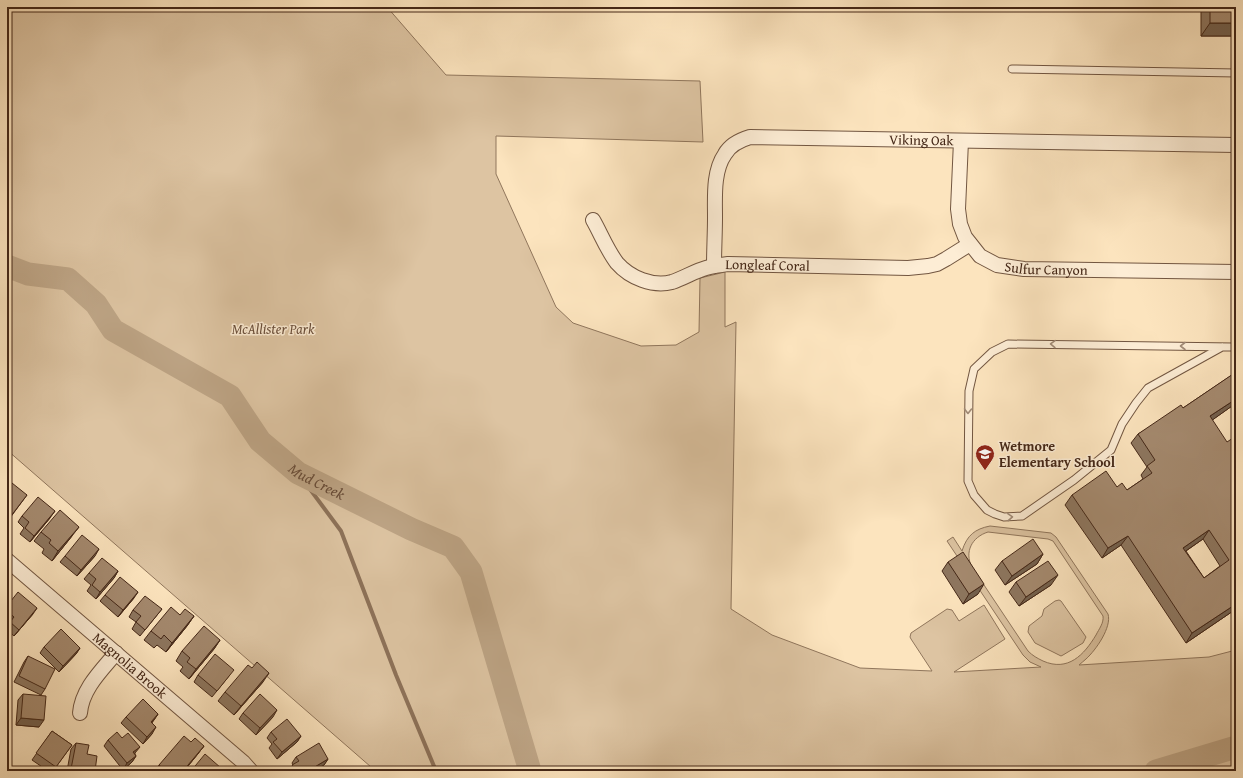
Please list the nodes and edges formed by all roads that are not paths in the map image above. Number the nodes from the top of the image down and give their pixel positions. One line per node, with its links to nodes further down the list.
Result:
1 (1012, 69): 2 (lane)
2 (1236, 73)
3 (962, 141): 4 (street, Viking Oak); 6 (street, Sulfur Canyon); 7 (street, Viking Oak)
4 (1236, 145)
5 (593, 220): 7 (street, Longleaf Coral)
6 (970, 244): 7 (street, Longleaf Coral); 8 (street, Sulfur Canyon)
7 (714, 266)
8 (1236, 272)
9 (1222, 346): 9 (lane, one-way to 9); 10 (lane)
10 (1236, 347)
11 (7, 560): 12 (street, Magnolia Brook)
12 (116, 653): 13 (street); 14 (street, Magnolia Brook)
13 (80, 713)
14 (251, 771)

